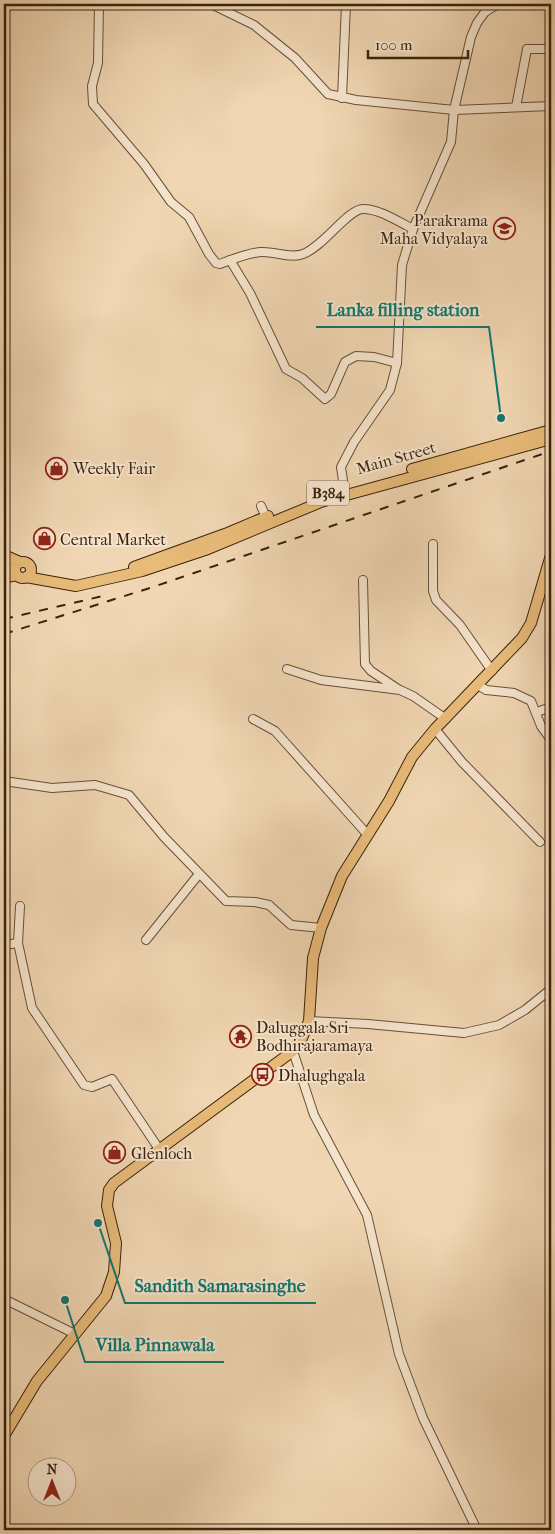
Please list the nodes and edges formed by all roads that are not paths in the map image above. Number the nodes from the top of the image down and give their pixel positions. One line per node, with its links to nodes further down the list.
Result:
1 (99, 4): 11 (street)
2 (211, 4): 6 (street)
3 (346, 4): 6 (street)
4 (498, 4): 9 (street)
5 (551, 49): 8 (street)
6 (342, 98): 9 (street)
7 (551, 106): 8 (street)
8 (516, 107): 9 (street)
9 (454, 110): 10 (street)
10 (413, 229): 11 (street); 12 (street)
11 (230, 260): 12 (street)
12 (397, 363): 15 (street)
13 (551, 430): 15 (main road, Main Street / B384)
14 (551, 438): 15 (main road, Main Street / B384)
15 (344, 492): 17 (main road, Main Street / B384); 23 (main road, Main Street / B384)
16 (261, 506): 17 (street)
17 (266, 517): 23 (main road, Main Street / B384)
18 (434, 544): 27 (street)
19 (4, 555): 22 (main road, Main Street / B384)
20 (551, 555): 27 (main road)
21 (4, 565): 22 (main road, Main Street / B384)
22 (22, 570): 23 (main road, Main Street / B384); 24 (main road)
23 (113, 577)
24 (4, 578)
25 (363, 580): 29 (street)
26 (287, 669): 29 (street)
27 (492, 670): 28 (main road)
28 (478, 685): 31 (street); 33 (main road)
29 (400, 690): 33 (street)
30 (551, 706): 31 (street)
31 (537, 712): 35 (street)
32 (253, 719): 37 (street)
33 (446, 719): 34 (main road)
34 (435, 729): 37 (main road); 38 (street)
35 (551, 740)
36 (4, 781): 39 (street)
37 (367, 834): 41 (main road)
38 (540, 842)
39 (199, 874): 41 (street); 42 (street)
40 (20, 906): 43 (street)
41 (321, 928): 46 (main road)
42 (146, 940)
43 (18, 944): 44 (street); 48 (street)
44 (4, 945)
45 (551, 989): 46 (street)
46 (309, 1021): 47 (main road)
47 (292, 1051): 48 (main road); 52 (street)
48 (160, 1149): 50 (main road)
49 (4, 1299): 50 (street)
50 (75, 1334): 51 (main road)
51 (4, 1436)
52 (477, 1530)

